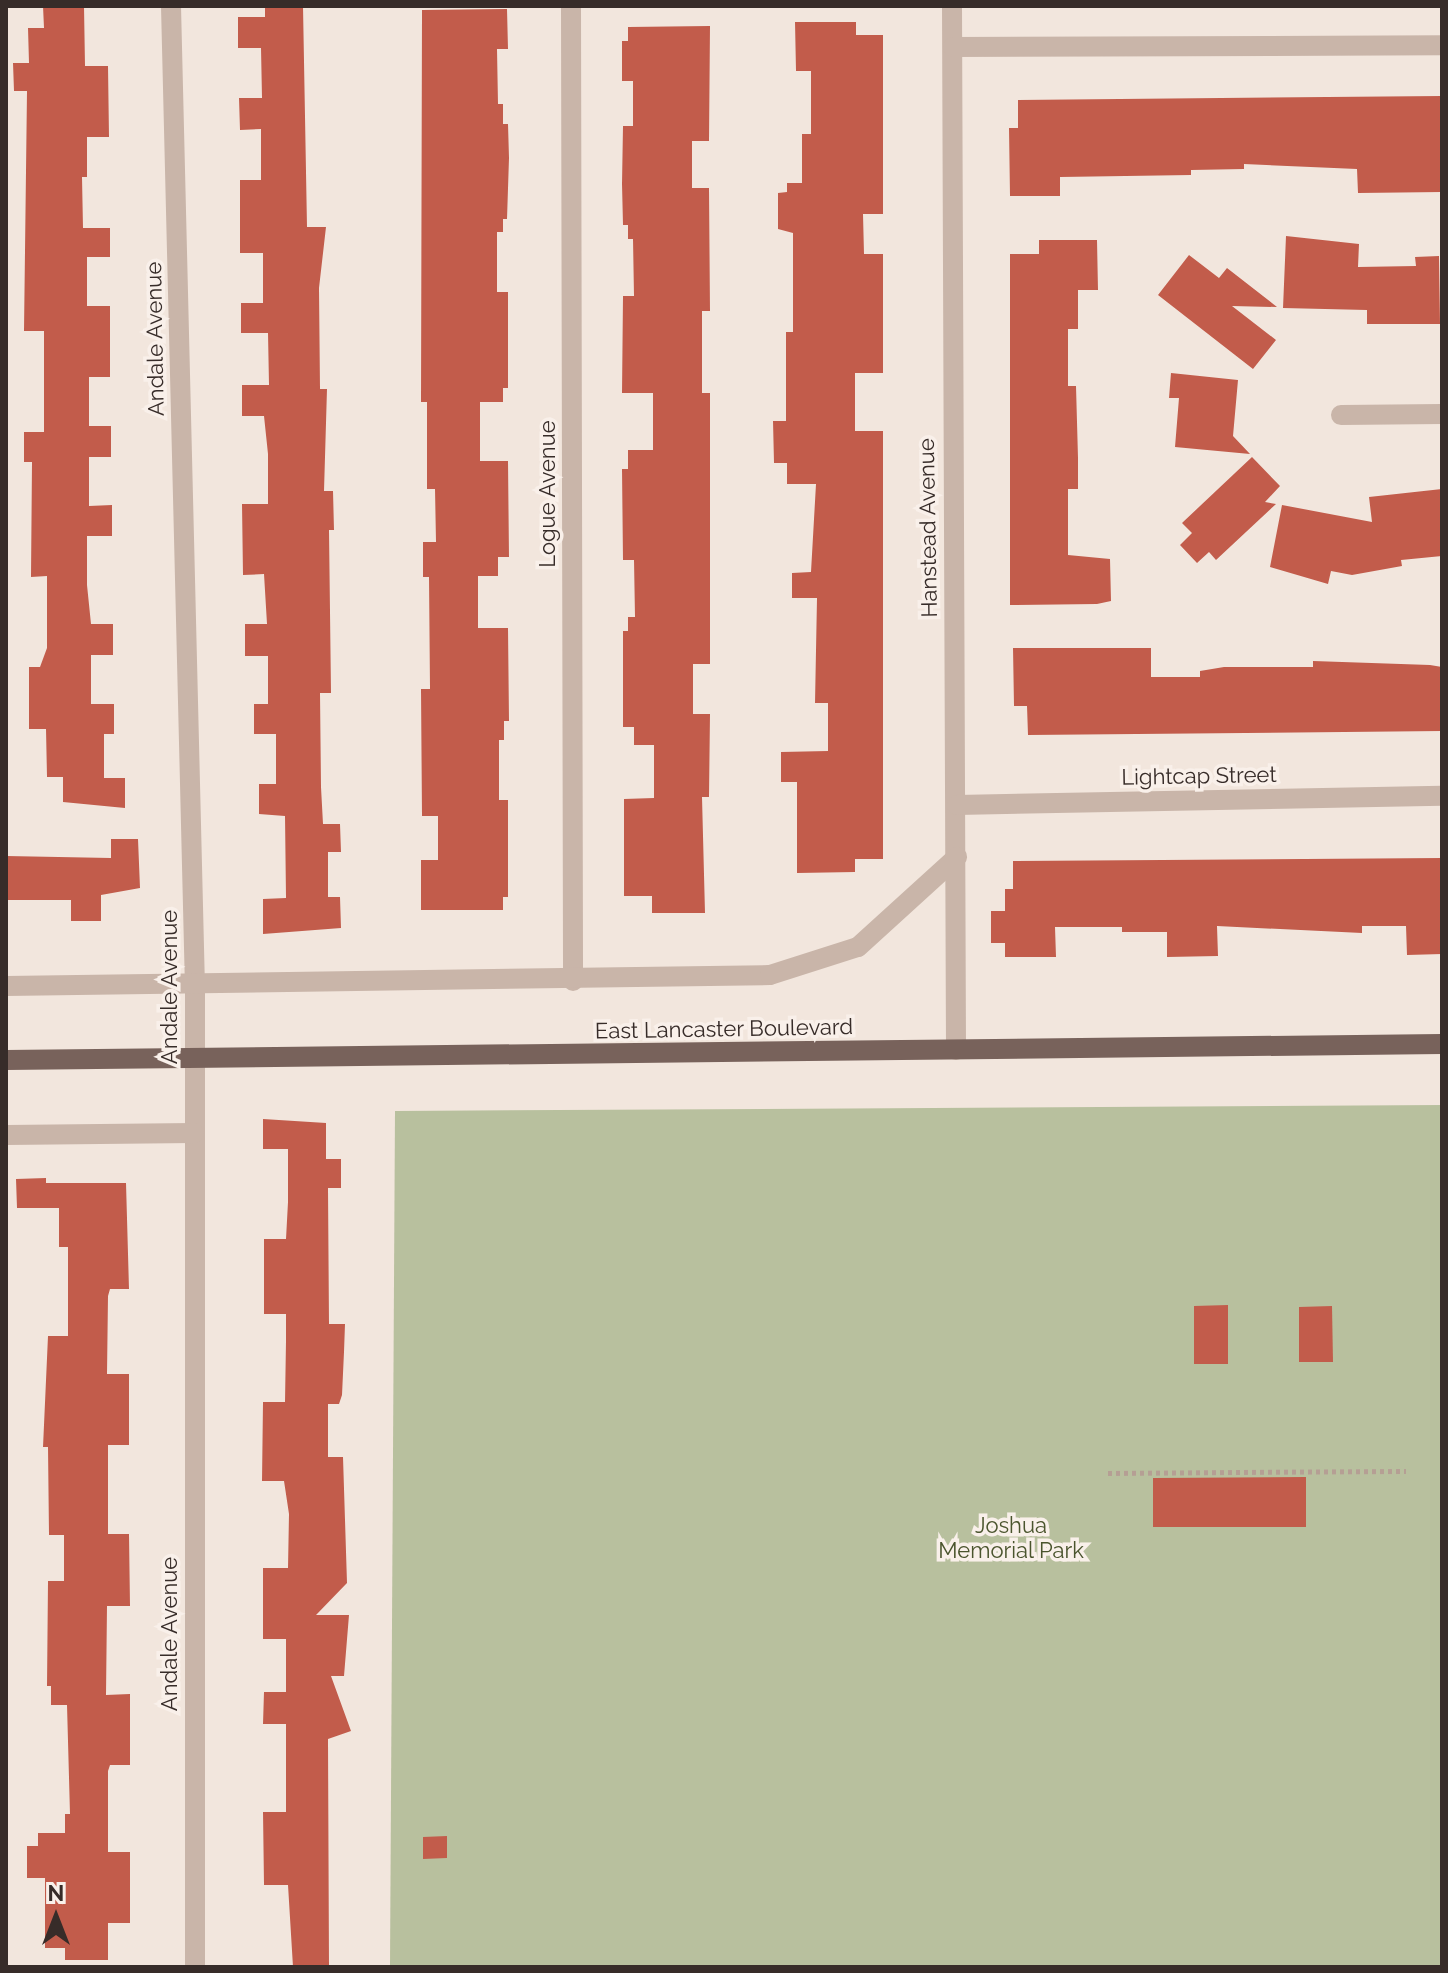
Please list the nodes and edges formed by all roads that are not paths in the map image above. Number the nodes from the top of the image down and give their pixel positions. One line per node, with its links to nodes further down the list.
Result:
1 (171, 6): 13 (street, Andale Avenue)
2 (571, 6): 11 (street, Logue Avenue)
3 (952, 6): 5 (street, Hanstead Avenue)
4 (1442, 45): 5 (street)
5 (953, 47): 9 (street, Hanstead Avenue)
6 (1442, 414): 7 (street)
7 (1341, 415)
8 (1442, 796): 9 (street, Lightcap Street)
9 (957, 805): 10 (street, Hanstead Avenue)
10 (957, 857): 11 (street); 15 (street, Hanstead Avenue)
11 (573, 981): 13 (street)
12 (6, 986): 13 (street)
13 (195, 987): 17 (street, Andale Avenue)
14 (1442, 1044): 15 (main road, East Lancaster Boulevard)
15 (956, 1050): 17 (main road, East Lancaster Boulevard)
16 (6, 1060): 17 (main road, East Lancaster Boulevard)
17 (195, 1060): 18 (street, Andale Avenue)
18 (194, 1133): 19 (street); 20 (street, Andale Avenue)
19 (6, 1135)
20 (195, 1967)

